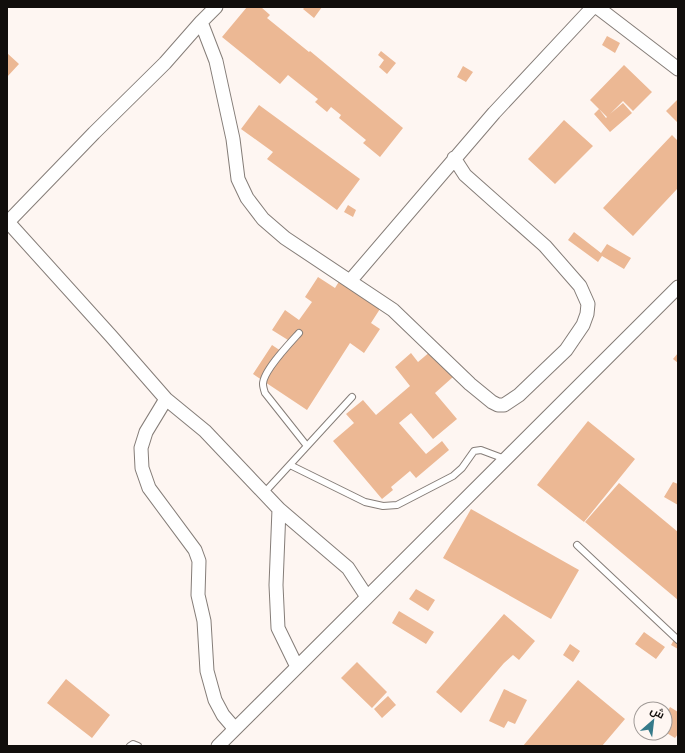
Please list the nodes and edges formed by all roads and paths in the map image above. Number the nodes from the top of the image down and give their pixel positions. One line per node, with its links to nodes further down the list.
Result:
1 (216, 7): 4 (street)
2 (593, 7): 6 (street)
3 (597, 7): 5 (street)
4 (200, 22): 7 (street); 8 (street)
5 (678, 69)
6 (454, 158): 8 (street); 8 (street)
7 (8, 222): 12 (street)
8 (350, 281)
9 (678, 287): 14 (street)
10 (299, 333): 13 (lane)
11 (352, 398): 13 (lane)
12 (166, 399): 16 (street); 22 (street)
13 (307, 446): 15 (lane)
14 (505, 459): 15 (lane); 19 (street)
15 (290, 465): 16 (lane)
16 (264, 493): 17 (street)
17 (279, 509): 19 (street); 21 (street)
18 (577, 545): 20 (lane)
19 (367, 597): 21 (street)
20 (678, 640)
21 (297, 667): 22 (street)
22 (235, 729): 25 (street)
23 (130, 746): 24 (lane)
24 (138, 746)
25 (218, 746)

